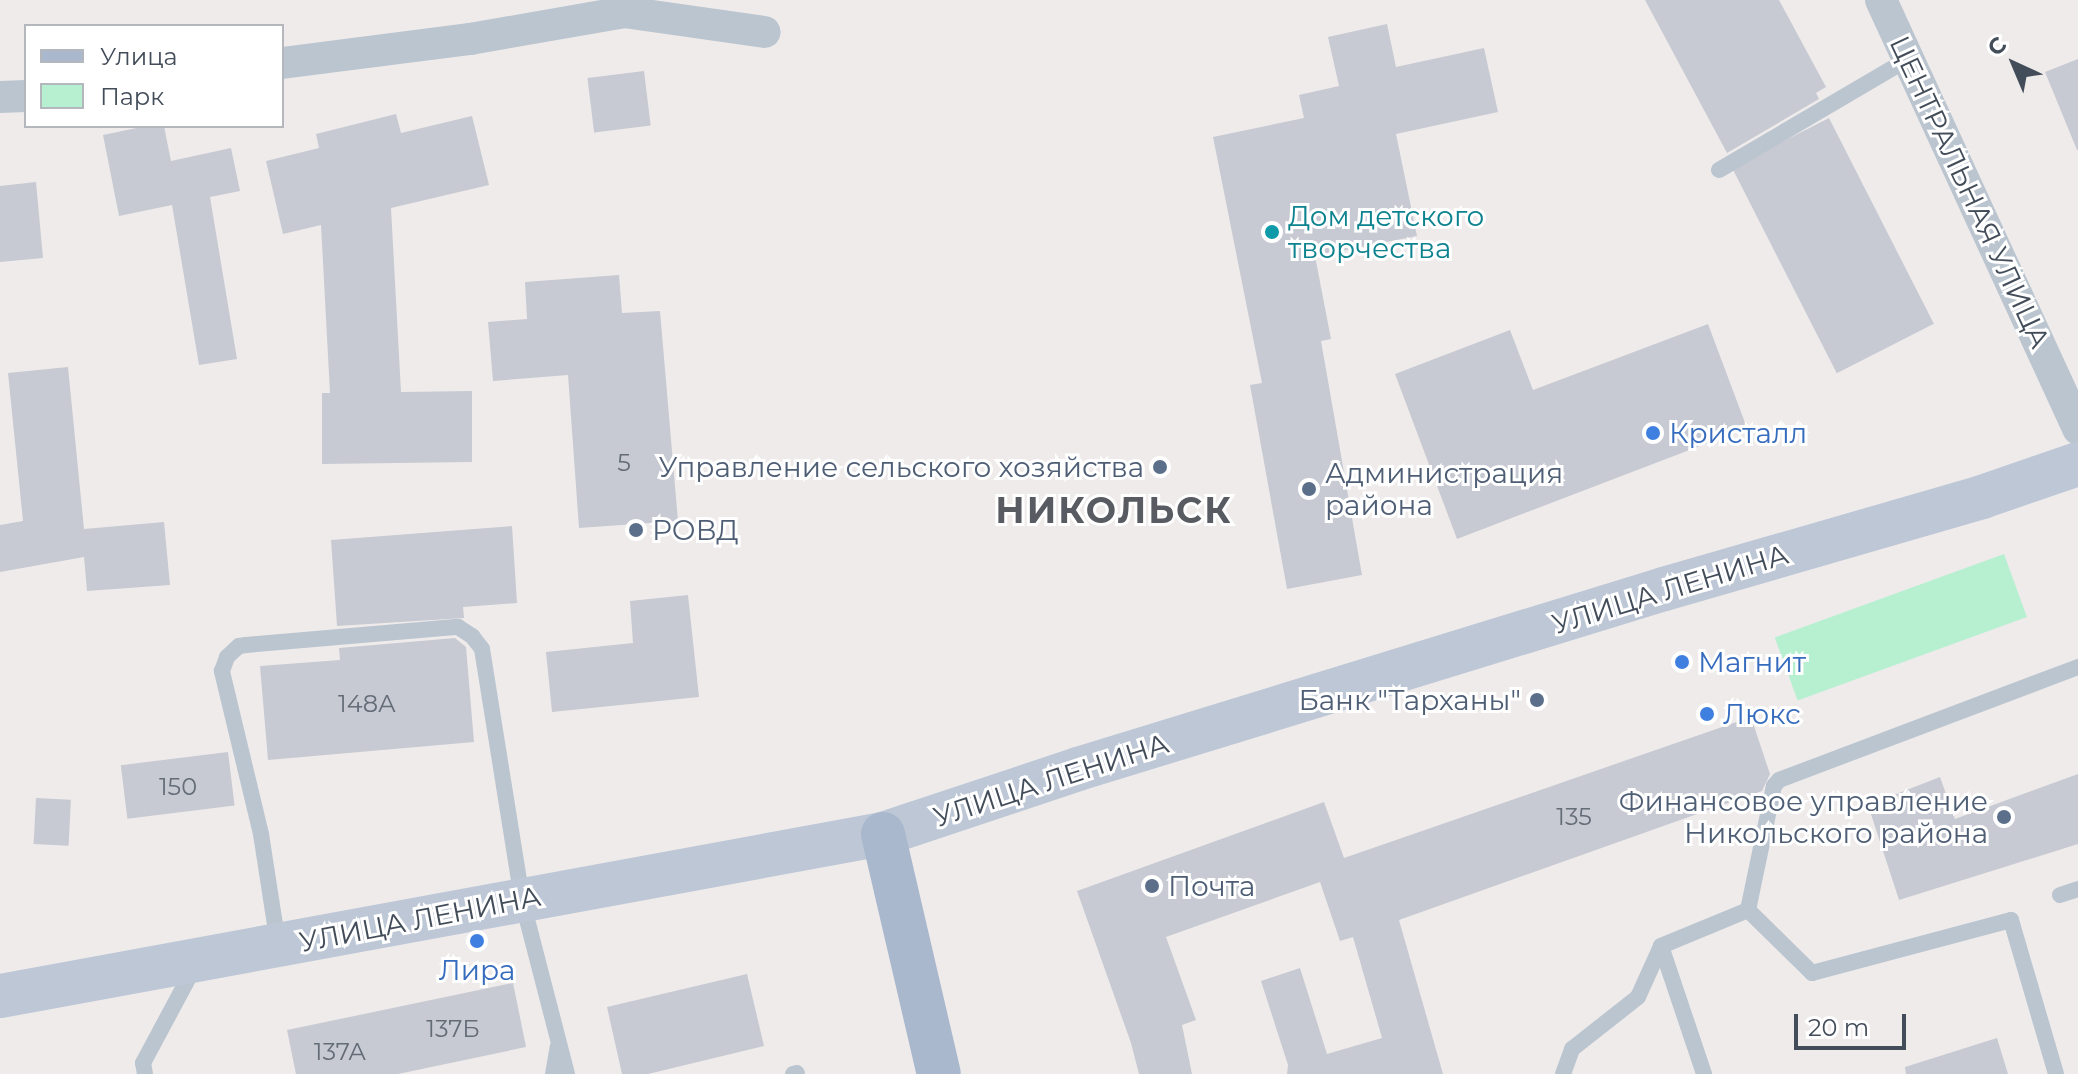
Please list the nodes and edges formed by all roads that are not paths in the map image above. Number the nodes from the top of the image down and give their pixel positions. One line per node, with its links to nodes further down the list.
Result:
1 (1881, 0): 3 (street, ЦЕНТРАЛЬНАЯ УЛИЦА)
2 (765, 32): 4 (street)
3 (1908, 59): 7 (lane); 8 (street, ЦЕНТРАЛЬНАЯ УЛИЦА)
4 (284, 63)
5 (24, 96): 6 (street)
6 (0, 97)
7 (1719, 170)
8 (2078, 429)
9 (2078, 464): 11 (main road, УЛИЦА ЛЕНИНА)
10 (2078, 667): 15 (lane)
11 (883, 834): 14 (main road, УЛИЦА ЛЕНИНА); 24 (main road)
12 (2078, 889): 13 (lane)
13 (2060, 895)
14 (522, 900): 16 (main road, УЛИЦА ЛЕНИНА); 16 (lane); 20 (lane)
15 (1748, 910): 17 (lane); 27 (lane)
16 (278, 945): 18 (main road, УЛИЦА ЛЕНИНА)
17 (1661, 946): 25 (lane); 26 (lane)
18 (198, 961): 19 (main road, УЛИЦА ЛЕНИНА); 21 (lane)
19 (0, 996)
20 (559, 1041): 22 (lane); 23 (lane)
21 (145, 1074)
22 (553, 1074)
23 (567, 1074)
24 (939, 1074)
25 (1563, 1074)
26 (1704, 1074)
27 (2056, 1074)

